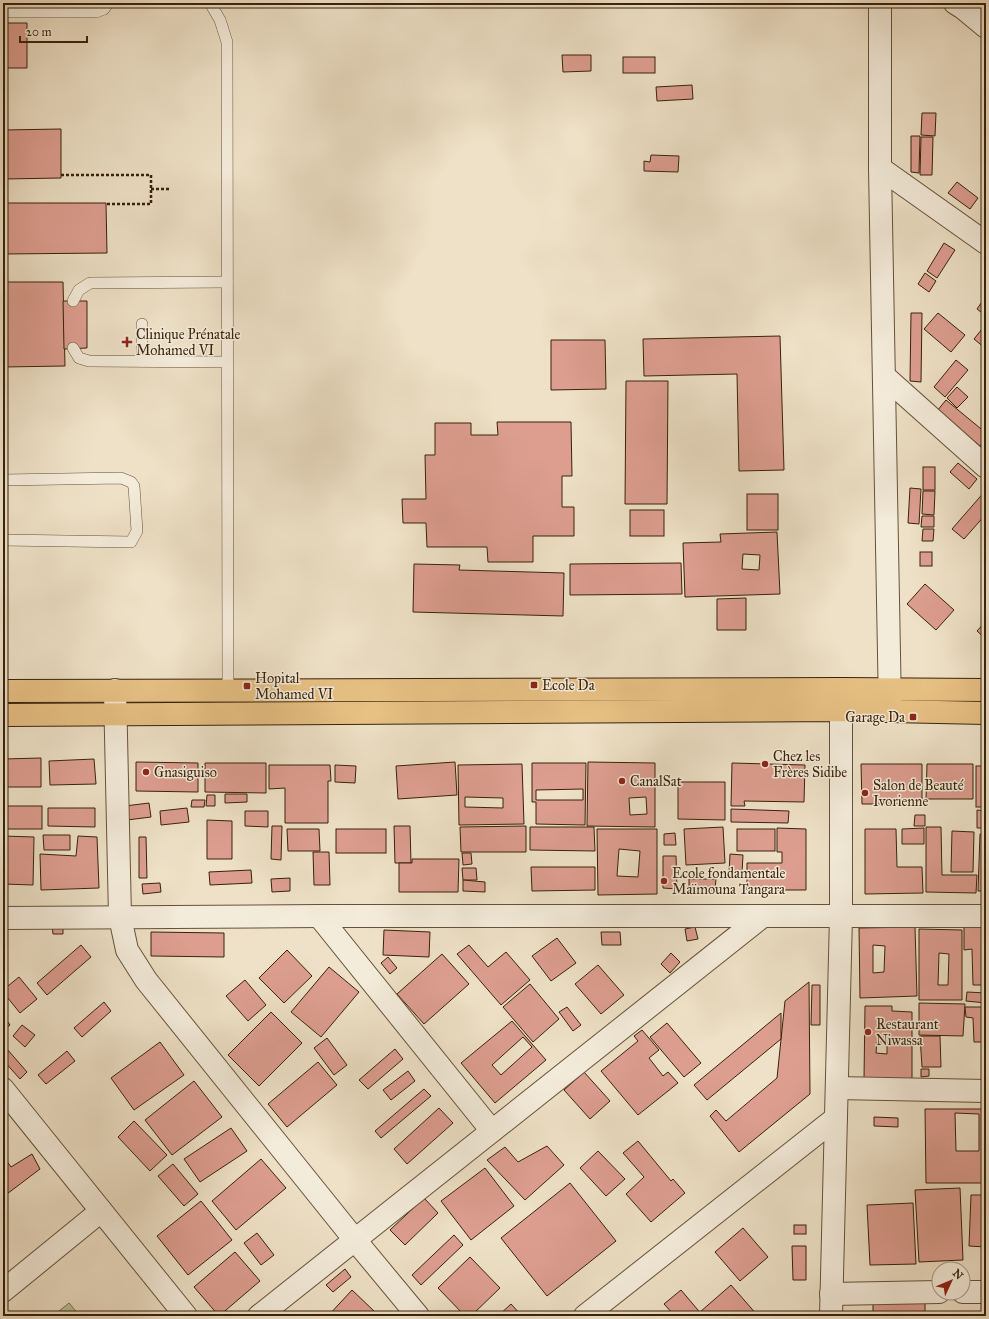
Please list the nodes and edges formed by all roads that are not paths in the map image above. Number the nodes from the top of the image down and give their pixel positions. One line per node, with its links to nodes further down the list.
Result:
1 (108, 3): 5 (lane)
2 (210, 3): 9 (lane)
3 (879, 3): 7 (street)
4 (955, 3): 6 (street)
5 (3, 12)
6 (986, 27)
7 (880, 168): 8 (street); 15 (street)
8 (986, 243)
9 (227, 282): 10 (lane); 14 (lane)
10 (73, 301)
11 (142, 324): 13 (lane)
12 (73, 348): 13 (lane)
13 (142, 361): 14 (lane)
14 (228, 362): 21 (lane)
15 (884, 376): 16 (street); 22 (street)
16 (986, 467)
17 (3, 480): 18 (lane)
18 (3, 540)
19 (841, 689): 21 (highway); 22 (highway); 25 (street)
20 (115, 690): 21 (highway); 24 (highway); 29 (street)
21 (228, 690)
22 (889, 690): 23 (highway); 26 (street)
23 (986, 690)
24 (3, 691)
25 (841, 710): 26 (highway); 29 (highway); 32 (street)
26 (890, 711): 27 (highway)
27 (986, 713)
28 (3, 715): 29 (highway)
29 (115, 715): 34 (street)
30 (319, 916): 31 (street); 34 (street); 40 (street)
31 (763, 916): 32 (street); 40 (street)
32 (841, 916): 33 (street); 36 (street)
33 (986, 916)
34 (120, 917): 35 (street); 42 (street)
35 (3, 918)
36 (836, 1088): 38 (street); 39 (street)
37 (3, 1089): 41 (street)
38 (986, 1091)
39 (836, 1118): 47 (street); 51 (street)
40 (492, 1131): 42 (street)
41 (101, 1212): 43 (street); 48 (street)
42 (355, 1240): 49 (street); 50 (street)
43 (3, 1291)
44 (931, 1292): 47 (street)
45 (971, 1292): 46 (street)
46 (986, 1292)
47 (831, 1294): 52 (street)
48 (186, 1316)
49 (259, 1316)
50 (418, 1316)
51 (585, 1316)
52 (831, 1316)

